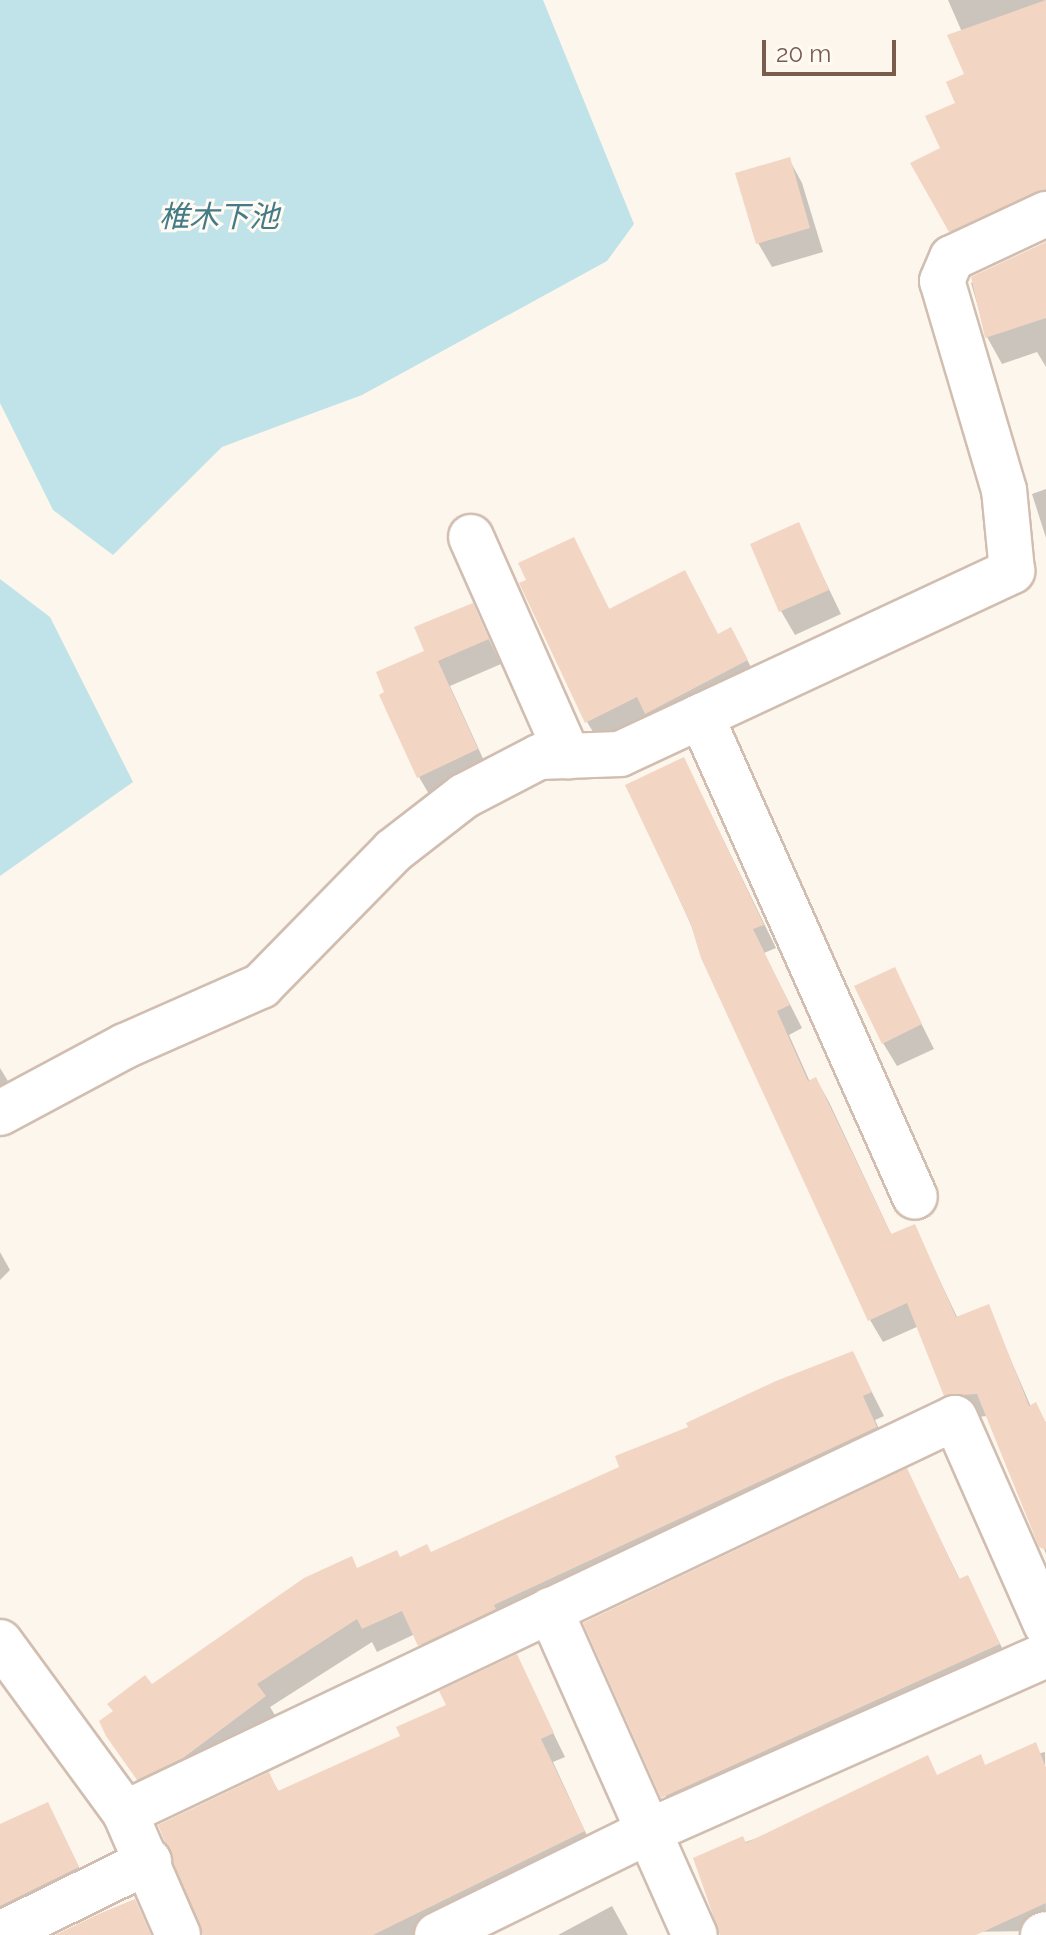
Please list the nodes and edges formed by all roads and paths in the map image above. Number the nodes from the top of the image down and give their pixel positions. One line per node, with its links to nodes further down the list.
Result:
1 (1046, 214): 3 (street)
2 (471, 537): 5 (street)
3 (1029, 568): 4 (street)
4 (701, 716): 5 (street); 7 (street)
5 (568, 756): 6 (street)
6 (0, 1113)
7 (915, 1197)
8 (550, 1610): 9 (street); 12 (street); 13 (street)
9 (1046, 1624)
10 (0, 1642): 12 (street)
11 (1046, 1655): 13 (street)
12 (125, 1813): 14 (street)
13 (647, 1832): 17 (street); 18 (street)
14 (149, 1861): 15 (street); 16 (street)
15 (0, 1934)
16 (178, 1935)
17 (437, 1935)
18 (695, 1935)

